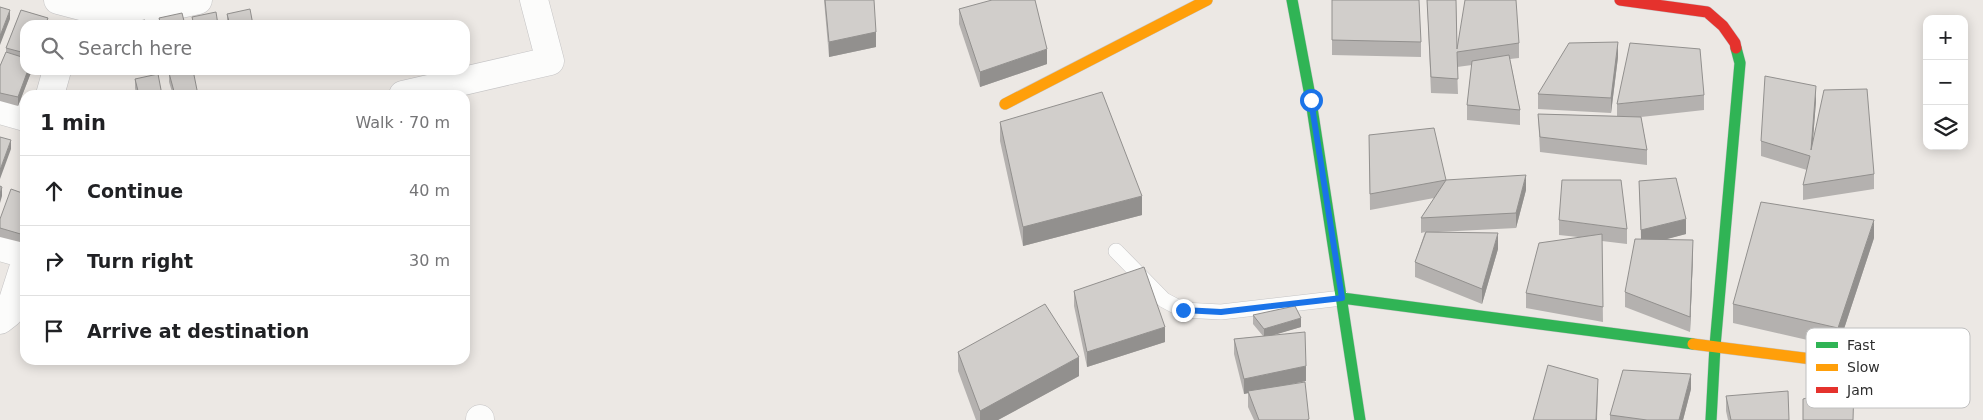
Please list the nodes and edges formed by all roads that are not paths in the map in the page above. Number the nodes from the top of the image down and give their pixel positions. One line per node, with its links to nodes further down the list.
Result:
1 (198, 0): 6 (street)
2 (534, 0): 9 (street)
3 (1207, 0): 10 (street)
4 (1292, 0): 17 (street)
5 (1620, 0): 19 (street)
6 (69, 10)
7 (56, 75): 8 (street)
8 (51, 90)
9 (425, 90)
10 (1005, 104)
11 (0, 110): 12 (street)
12 (20, 116)
13 (0, 247): 15 (street)
14 (1116, 250): 17 (lane)
15 (20, 253)
16 (20, 279): 18 (street)
17 (1342, 298): 19 (street); 21 (street)
18 (0, 320)
19 (1716, 346): 20 (street); 22 (street)
20 (1806, 358)
21 (1360, 420)
22 (1711, 420)

